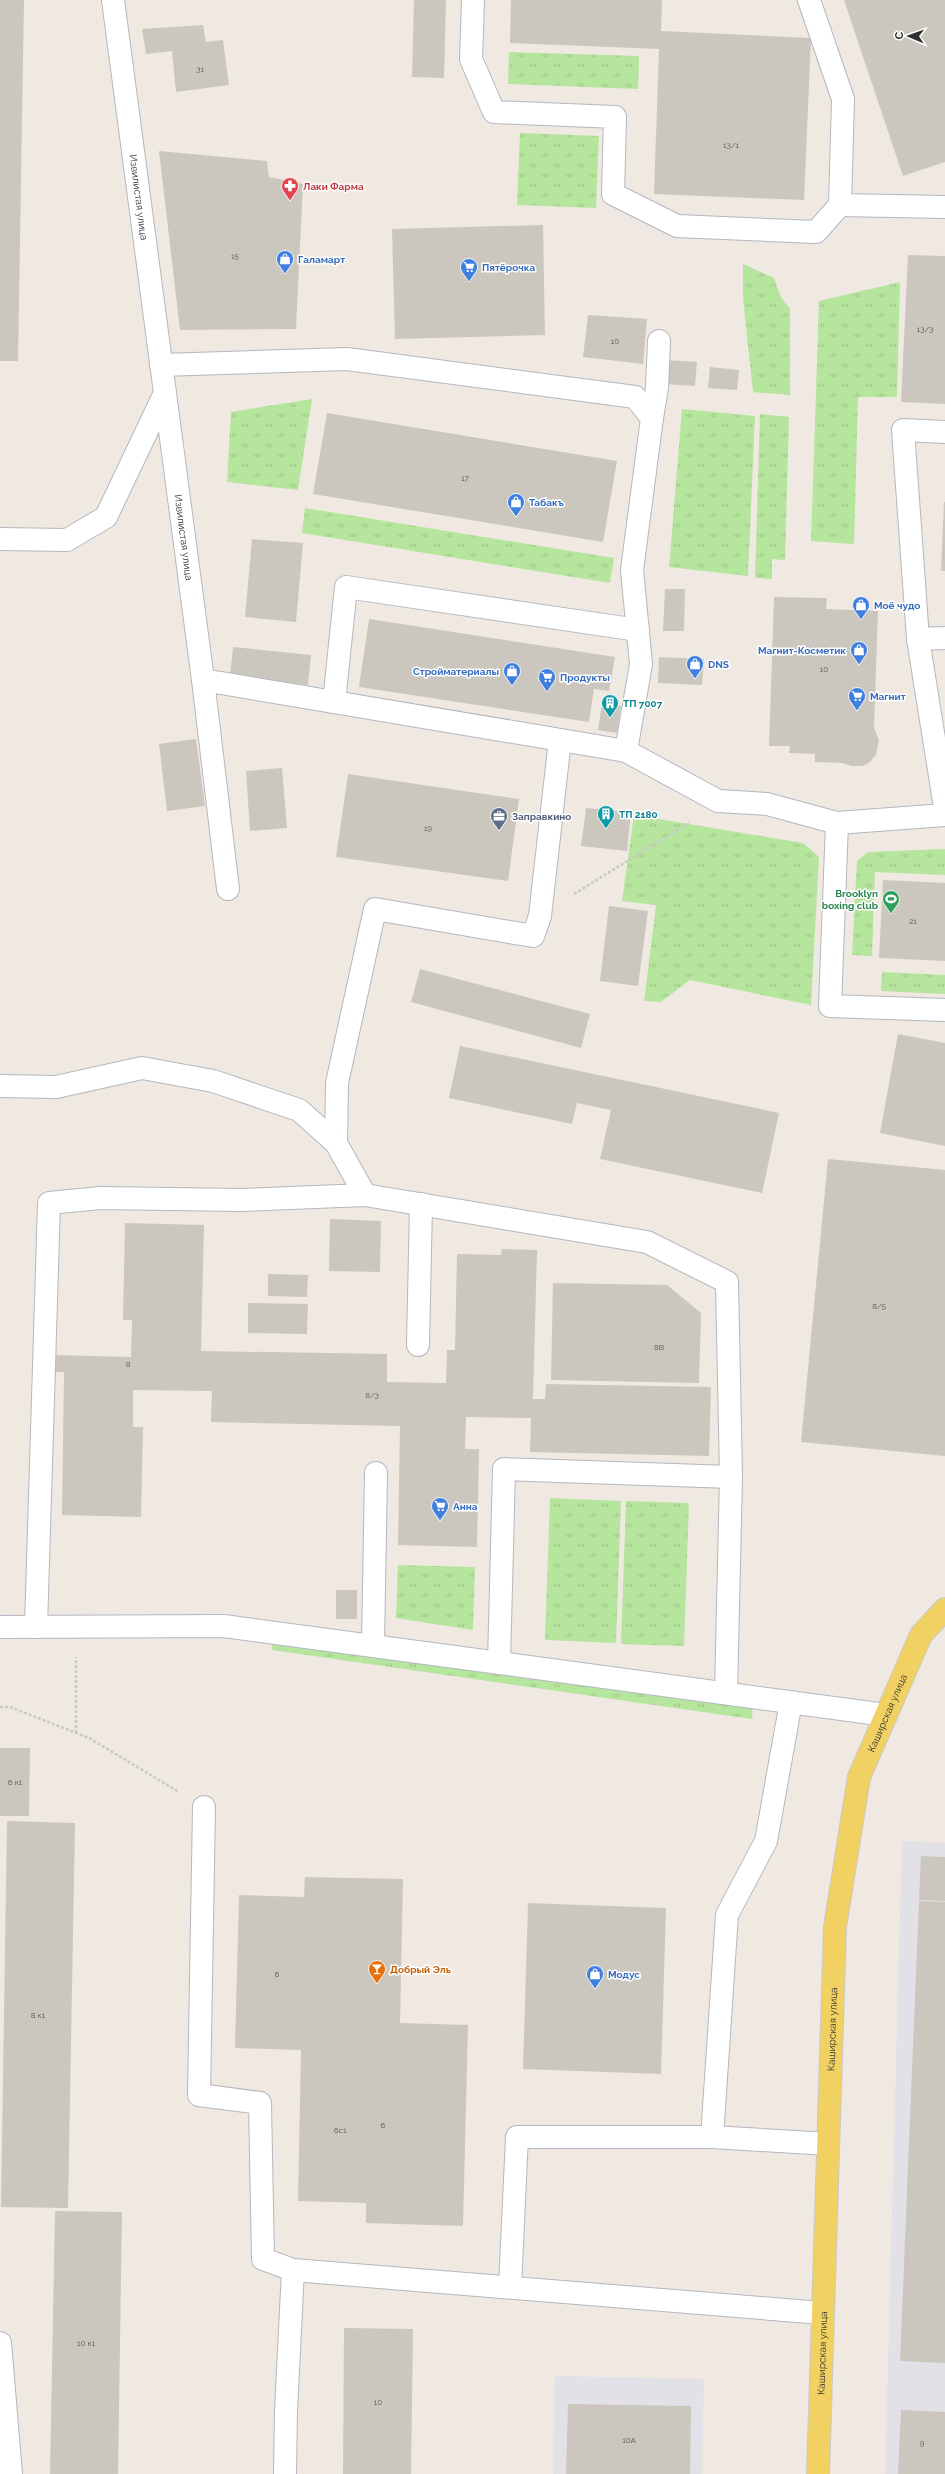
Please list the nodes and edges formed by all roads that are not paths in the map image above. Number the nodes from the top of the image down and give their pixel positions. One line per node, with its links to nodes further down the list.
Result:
1 (113, 0): 7 (lane, Извилистая улица)
2 (473, 0): 4 (lane)
3 (809, 0): 4 (lane)
4 (840, 205): 5 (lane)
5 (945, 206)
6 (659, 341): 9 (lane)
7 (161, 365): 8 (lane, Извилистая улица); 9 (lane)
8 (164, 395): 11 (lane); 15 (lane, Извилистая улица)
9 (652, 418): 12 (lane)
10 (945, 432): 14 (lane)
11 (0, 539)
12 (638, 630): 16 (lane); 18 (lane)
13 (945, 638): 14 (lane)
14 (918, 639): 19 (lane)
15 (203, 680): 16 (lane); 22 (lane, Извилистая улица)
16 (334, 702): 17 (lane)
17 (560, 740): 18 (lane); 25 (lane)
18 (626, 752): 21 (lane)
19 (945, 807)
20 (945, 815): 21 (lane)
21 (837, 823): 23 (lane)
22 (228, 889)
23 (945, 1010)
24 (0, 1086): 25 (lane)
25 (336, 1143): 26 (lane)
26 (365, 1195): 27 (lane); 33 (lane)
27 (421, 1204): 28 (lane); 30 (lane)
28 (418, 1345)
29 (376, 1473): 34 (lane)
30 (731, 1477): 35 (lane); 36 (lane)
31 (945, 1609): 38 (main road, Каширская улица)
32 (0, 1627): 33 (lane)
33 (36, 1627): 34 (lane)
34 (373, 1645): 35 (lane)
35 (499, 1663): 36 (lane)
36 (726, 1694): 37 (lane)
37 (791, 1702): 38 (lane); 40 (lane)
38 (886, 1715): 41 (main road, Каширская улица)
39 (204, 1807): 42 (lane)
40 (712, 2138): 41 (lane); 43 (lane)
41 (828, 2144): 44 (main road, Каширская улица)
42 (293, 2270): 43 (lane); 47 (lane)
43 (510, 2287): 44 (lane)
44 (822, 2313): 48 (main road, Каширская улица)
45 (0, 2343): 46 (lane)
46 (11, 2474)
47 (285, 2474)
48 (818, 2474)

